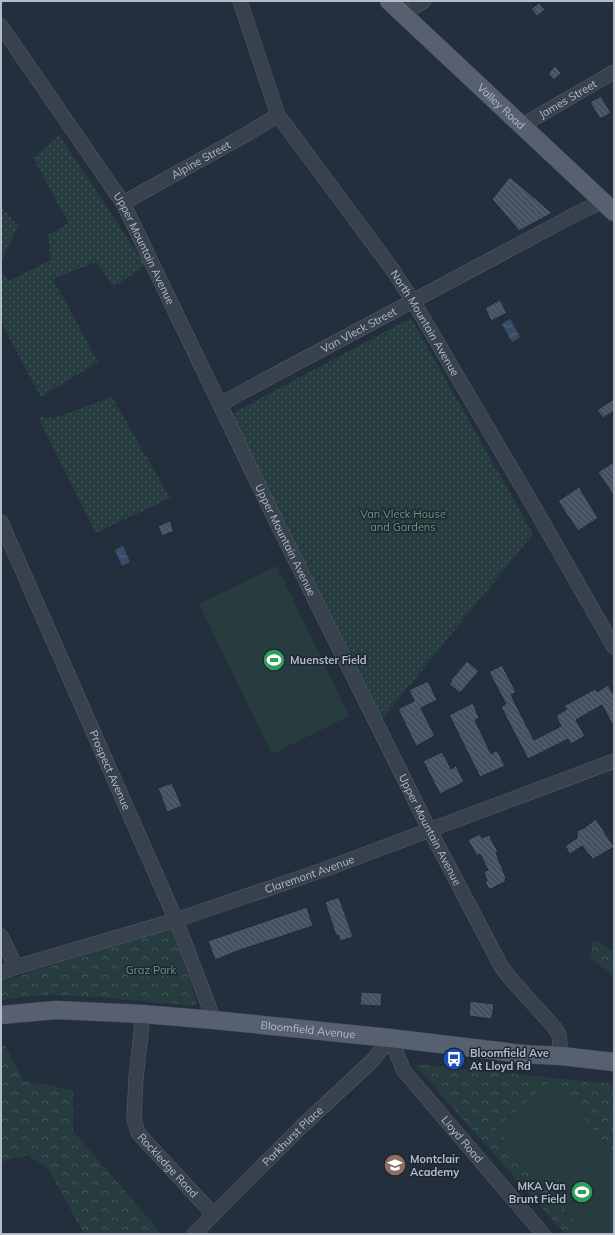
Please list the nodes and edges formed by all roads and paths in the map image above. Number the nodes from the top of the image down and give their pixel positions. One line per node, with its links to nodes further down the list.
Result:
1 (240, 1): 7 (street, North Mountain Avenue)
2 (389, 1): 4 (main road, Valley Road)
3 (424, 1): 4 (street)
4 (402, 14): 8 (main road, Valley Road)
5 (1, 26): 9 (street, Upper Mountain Avenue)
6 (614, 72): 8 (street, James Street)
7 (278, 115): 9 (street, Alpine Street); 11 (street, North Mountain Avenue)
8 (521, 126): 10 (main road, Valley Road)
9 (123, 203): 12 (street, Upper Mountain Avenue)
10 (608, 207): 11 (street, Van Vleck Street)
11 (413, 301): 12 (street, Van Vleck Street); 14 (street, North Mountain Avenue)
12 (220, 404): 16 (street, Upper Mountain Avenue)
13 (1, 522): 17 (street, Prospect Avenue)
14 (614, 647)
15 (614, 761): 16 (street, Claremont Avenue)
16 (431, 830): 17 (street, Claremont Avenue); 25 (street, Upper Mountain Avenue)
17 (176, 920): 19 (street, Claremont Avenue); 23 (street, Prospect Avenue)
18 (1, 936): 19 (street)
19 (16, 967): 20 (street, Claremont Avenue)
20 (1, 973)
21 (143, 1014): 22 (main road, Bloomfield Avenue); 23 (main road, Bloomfield Avenue); 27 (street, Rockledge Road)
22 (1, 1015)
23 (214, 1020): 24 (main road, Bloomfield Avenue)
24 (390, 1038): 25 (main road, Bloomfield Avenue); 27 (street, Parkhurst Place); 29 (street, Lloyd Road)
25 (561, 1056): 26 (main road, Bloomfield Avenue)
26 (614, 1062)
27 (213, 1214): 28 (street, Parkhurst Place)
28 (194, 1234)
29 (543, 1234)

